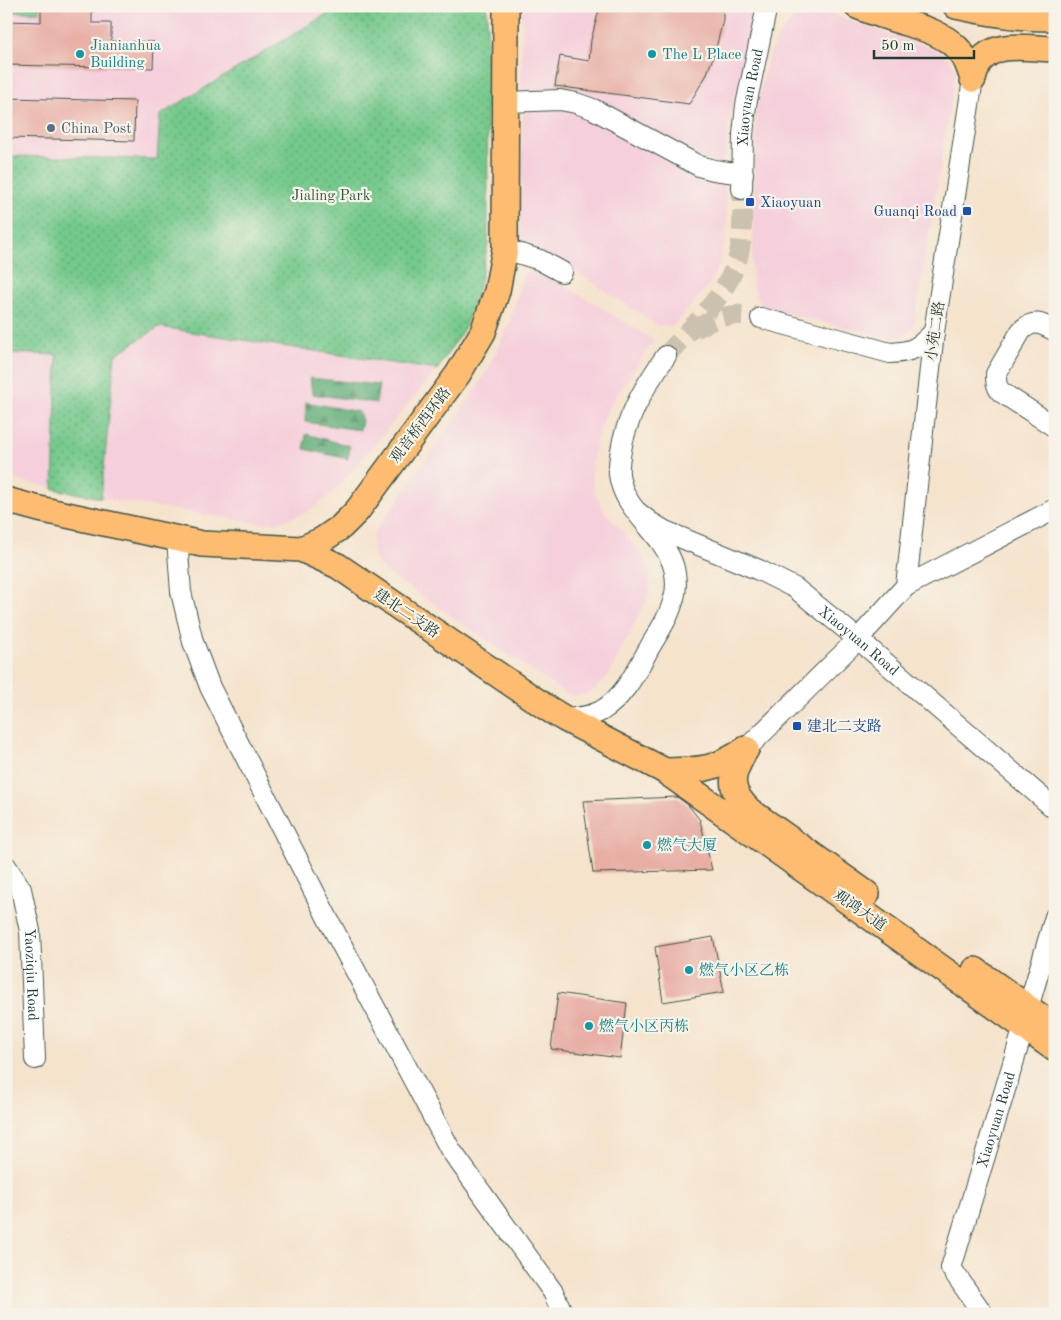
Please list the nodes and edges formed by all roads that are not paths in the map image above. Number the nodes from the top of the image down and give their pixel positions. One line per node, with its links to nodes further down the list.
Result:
1 (506, 6): 9 (main road, 观音桥西环路)
2 (767, 6): 9 (street, Xiaoyuan Road)
3 (856, 6): 8 (main road)
4 (956, 6): 5 (main road)
5 (1007, 10): 6 (main road)
6 (1055, 18)
7 (1055, 49): 8 (main road)
8 (973, 79): 14 (street, 小苑二路)
9 (506, 102): 10 (main road, 观音桥西环路)
10 (505, 249): 11 (street); 23 (main road, 观音桥西环路)
11 (562, 272)
12 (761, 318): 14 (street)
13 (1055, 331): 16 (street)
14 (934, 332): 24 (street, 小苑二路)
15 (666, 356): 20 (street, Xiaoyuan Road)
16 (1055, 427)
17 (6, 500): 18 (main road, 观音桥西环路)
18 (39, 509): 21 (main road); 22 (main road, 观音桥西环路)
19 (1055, 509): 24 (street, 建北二支路)
20 (636, 511): 25 (street, Xiaoyuan Road); 26 (street, Xiaoyuan Road)
21 (6, 514)
22 (177, 539): 23 (main road, 观音桥西环路); 36 (street)
23 (301, 549): 26 (main road, 建北二支路)
24 (906, 586): 25 (street, 建北二支路)
25 (858, 639): 27 (street, 建北二支路); 29 (street, Xiaoyuan Road)
26 (564, 718): 28 (main road, 建北二支路)
27 (746, 749): 28 (main road, 建北二支路); 32 (main road, 观鸿大道)
28 (665, 771): 32 (main road, 观鸿大道)
29 (1055, 809)
30 (6, 866): 35 (street, Yaoziqiu Road)
31 (1055, 917): 32 (street, Xiaoyuan Road)
32 (1026, 1017): 33 (main road, 观鸿大道); 34 (main road, 观鸿大道); 37 (street, Xiaoyuan Road)
33 (1055, 1027)
34 (1055, 1049)
35 (35, 1059)
36 (563, 1314)
37 (983, 1314)

